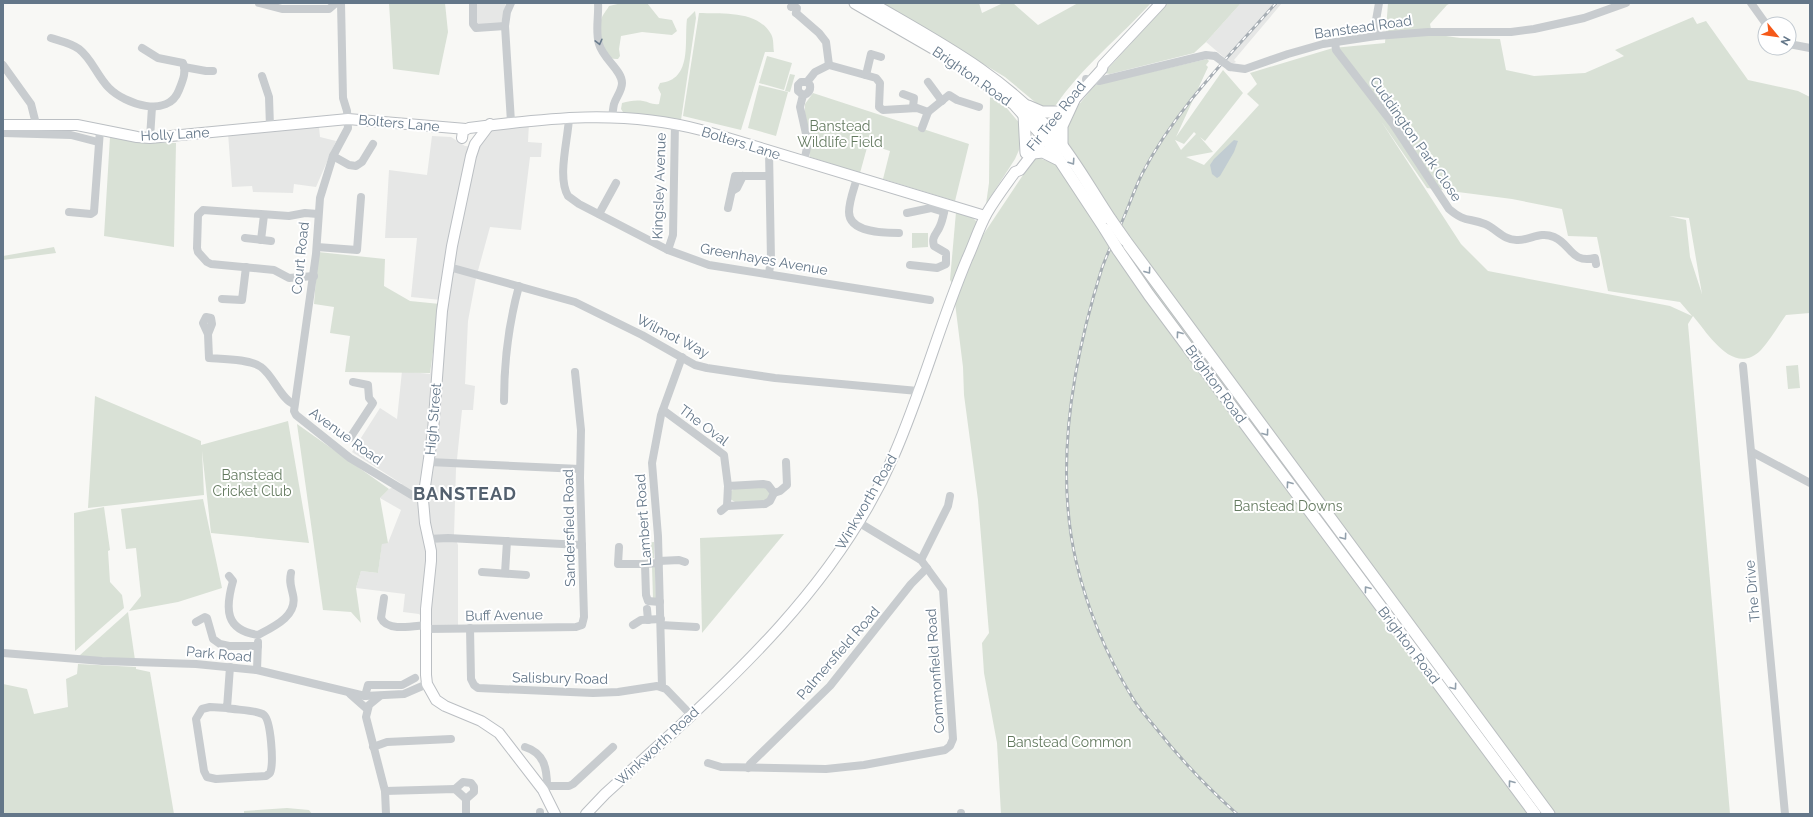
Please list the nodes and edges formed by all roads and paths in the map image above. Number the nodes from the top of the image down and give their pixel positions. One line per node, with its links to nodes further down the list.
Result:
1 (259, 3): 14 (street)
2 (336, 3): 14 (street)
3 (341, 3): 16 (street)
4 (473, 3): 17 (street)
5 (511, 3): 17 (street)
6 (598, 3): 43 (street, one-way to 43)
7 (854, 3): 33 (highway, Brighton Road)
8 (870, 3): 33 (highway, Brighton Road)
9 (1161, 3): 31 (main road, Fir Tree Road)
10 (1379, 3): 18 (street)
11 (1626, 3): 18 (street, Banstead Road)
12 (1751, 3): 15 (street)
13 (792, 8): 25 (street)
14 (329, 9): 16 (street)
15 (1760, 16)
16 (341, 18): 45 (street)
17 (506, 26): 46 (street)
18 (1376, 36): 20 (street, Banstead Road)
19 (51, 38): 37 (street)
20 (1334, 42): 31 (street, Banstead Road, bridge); 86 (street, Cuddington Park Close)
21 (1797, 46): 23 (street)
22 (142, 48): 27 (street)
23 (1810, 48)
24 (882, 57): 29 (street)
25 (829, 65): 29 (street); 64 (street)
26 (3, 66): 48 (street)
27 (184, 67): 28 (street); 37 (street)
28 (213, 71)
29 (866, 75): 39 (street)
30 (262, 76): 50 (street)
31 (1089, 80): 35 (main road, Fir Tree Road); 42 (main road, Fir Tree Road)
32 (928, 82): 36 (street)
33 (1000, 88): 40 (highway, Brighton Road)
34 (903, 94): 39 (street)
35 (1074, 100): 53 (main road, Fir Tree Road); 59 (highway)
36 (942, 101): 38 (street); 41 (street)
37 (152, 107): 56 (street)
38 (979, 107)
39 (913, 108): 41 (street)
40 (1025, 110): 42 (highway); 53 (highway, Brighton Road); 61 (highway)
41 (928, 112): 51 (street)
42 (1058, 112): 53 (main road, Fir Tree Road)
43 (612, 116): 44 (main road, Bolters Lane); 47 (main road, Bolters Lane)
44 (569, 118): 46 (main road, Bolters Lane); 75 (street, Greenhayes Avenue)
45 (348, 119): 50 (main road, Holly Lane); 55 (main road, Bolters Lane); 62 (street, Court Road)
46 (511, 122): 55 (main road, Bolters Lane)
47 (674, 123): 60 (main road, Bolters Lane); 85 (street, Kingsley Avenue)
48 (36, 124): 49 (main road, Holly Lane); 52 (main road, Holly Lane)
49 (3, 125)
50 (270, 127): 56 (main road, Holly Lane)
51 (922, 128)
52 (100, 130): 56 (main road, Holly Lane); 57 (street)
53 (1045, 132): 59 (highway, Brighton Road); 61 (main road, Fir Tree Road); 63 (highway, Brighton Road)
54 (3, 133): 57 (street)
55 (471, 137): 89 (main road, High Street)
56 (150, 138)
57 (98, 142): 71 (street)
58 (373, 144): 62 (street)
59 (1062, 146): 78 (highway, Brighton Road, one-way to 78)
60 (769, 151): 64 (main road, Bolters Lane); 66 (street)
61 (1029, 153): 63 (highway); 65 (main road, Fir Tree Road)
62 (333, 156): 74 (street, Court Road)
63 (1060, 161): 78 (highway, Brighton Road)
64 (804, 162): 67 (main road, Bolters Lane)
65 (1015, 172): 77 (main road, Winkworth Road)
66 (769, 176): 70 (street); 90 (street)
67 (857, 178): 72 (main road, Bolters Lane); 79 (street)
68 (616, 183): 75 (street)
69 (361, 197): 84 (street)
70 (728, 208)
71 (70, 212)
72 (944, 212): 73 (street); 77 (main road, Bolters Lane); 87 (street)
73 (907, 213)
74 (318, 214): 76 (street); 84 (street, Court Road)
75 (599, 214): 85 (street, Greenhayes Avenue)
76 (264, 215): 81 (street); 88 (street)
77 (985, 216): 100 (main road, Winkworth Road)
78 (1108, 225): 83 (highway, Brighton Road, bridge)
79 (900, 233)
80 (245, 238): 81 (street)
81 (262, 240): 82 (street)
82 (271, 241)
83 (1122, 245): 171 (highway, Brighton Road, one-way to 83); 172 (highway, Brighton Road, one-way to 172)
84 (317, 247): 91 (street, Court Road)
85 (668, 250): 90 (street, Greenhayes Avenue)
86 (1596, 264)
87 (910, 265)
88 (246, 267): 91 (street); 93 (street)
89 (449, 267): 92 (street, Wilmot Way); 106 (main road, High Street)
90 (769, 273): 94 (street, Greenhayes Avenue)
91 (314, 276): 102 (street, Court Road)
92 (519, 286): 96 (street, Wilmot Way); 101 (street)
93 (222, 299)
94 (930, 300)
95 (208, 334): 102 (street)
96 (682, 357): 100 (street, Wilmot Way); 103 (street, Lambert Road)
97 (1743, 366): 105 (street, The Drive)
98 (575, 372): 108 (street, Sandersfield Road)
99 (353, 382): 104 (street)
100 (918, 391): 114 (main road, Winkworth Road)
101 (504, 401)
102 (294, 404): 104 (street, Avenue Road)
103 (662, 410): 110 (street, The Oval); 120 (street, Lambert Road)
104 (341, 452): 113 (street, Avenue Road)
105 (1752, 452): 109 (street); 173 (street, The Drive)
106 (429, 462): 108 (street); 113 (main road, High Street)
107 (786, 462): 111 (street, The Oval)
108 (580, 469): 117 (street, Sandersfield Road)
109 (1810, 483)
110 (728, 486): 111 (street); 111 (street, The Oval)
111 (774, 493)
112 (950, 496): 119 (street)
113 (423, 500): 115 (main road, High Street)
114 (858, 522): 119 (street); 154 (main road, Winkworth Road)
115 (428, 539): 116 (street); 137 (main road, High Street)
116 (507, 541): 117 (street); 126 (street)
117 (582, 545): 135 (street, Sandersfield Road)
118 (618, 547): 122 (street)
119 (921, 560): 123 (street)
120 (659, 562): 121 (street); 122 (street); 130 (street, Lambert Road)
121 (685, 562)
122 (645, 564): 130 (street)
123 (927, 568): 160 (street, Palmersfield Road); 160 (street, Commonfield Road)
124 (482, 572): 126 (street)
125 (291, 573): 140 (street)
126 (506, 573): 127 (street)
127 (526, 575)
128 (229, 576): 140 (street)
129 (384, 598): 137 (street, Buff Avenue)
130 (660, 602): 134 (street, Lambert Road)
131 (647, 609): 132 (street)
132 (648, 620): 134 (street); 136 (street)
133 (196, 622): 141 (street)
134 (661, 622): 138 (street); 147 (street, Lambert Road)
135 (582, 625): 139 (street, Buff Avenue)
136 (633, 625)
137 (426, 627): 139 (street, Buff Avenue); 146 (main road, High Street)
138 (696, 627)
139 (470, 628): 147 (street, Salisbury Road)
140 (258, 635): 141 (street)
141 (258, 646): 144 (street)
142 (3, 653): 143 (street, Park Road)
143 (230, 667): 144 (street, Park Road); 152 (street)
144 (257, 670): 149 (street, Park Road)
145 (415, 678): 148 (street)
146 (427, 684): 148 (street, Park Road); 161 (main road)
147 (662, 687): 154 (street)
148 (403, 689): 150 (street); 151 (street, Park Road)
149 (350, 693): 150 (street, Park Road); 153 (street)
150 (365, 696): 151 (street, Park Road)
151 (380, 696): 153 (street)
152 (227, 708): 152 (street)
153 (367, 709): 157 (street)
154 (691, 715): 165 (main road, Winkworth Road)
155 (451, 739): 157 (street)
156 (525, 746): 161 (street)
157 (373, 747): 163 (street)
158 (613, 747): 161 (street)
159 (708, 763): 160 (street, Commonfield Road)
160 (748, 768)
161 (545, 788): 166 (main road)
162 (455, 789): 163 (street); 164 (street); 164 (street)
163 (385, 791): 167 (street)
164 (466, 799): 168 (street)
165 (594, 804): 169 (main road, Winkworth Road); 170 (main road, Winkworth Road)
166 (554, 813)
167 (386, 814)
168 (466, 814)
169 (581, 814)
170 (586, 814)
171 (1535, 814)
172 (1548, 814)
173 (1785, 814)

